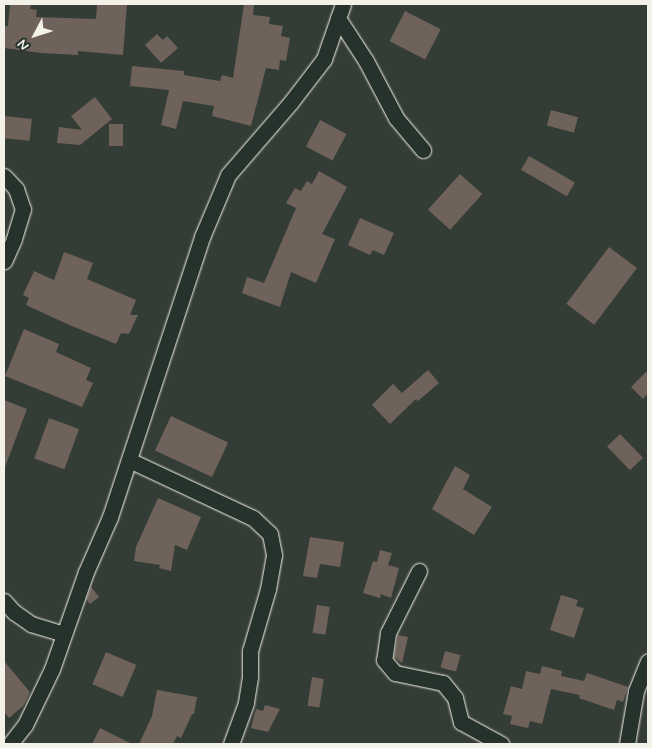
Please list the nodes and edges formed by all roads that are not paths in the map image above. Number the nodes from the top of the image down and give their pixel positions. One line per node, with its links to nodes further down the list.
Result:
1 (341, 11): 2 (street); 5 (street)
2 (423, 150)
3 (4, 176): 4 (street)
4 (4, 261)
5 (129, 460): 8 (street); 11 (street)
6 (419, 571): 12 (street)
7 (4, 602): 8 (street)
8 (64, 634): 10 (street)
9 (648, 661): 13 (street)
10 (13, 743)
11 (231, 744)
12 (501, 744)
13 (627, 744)

